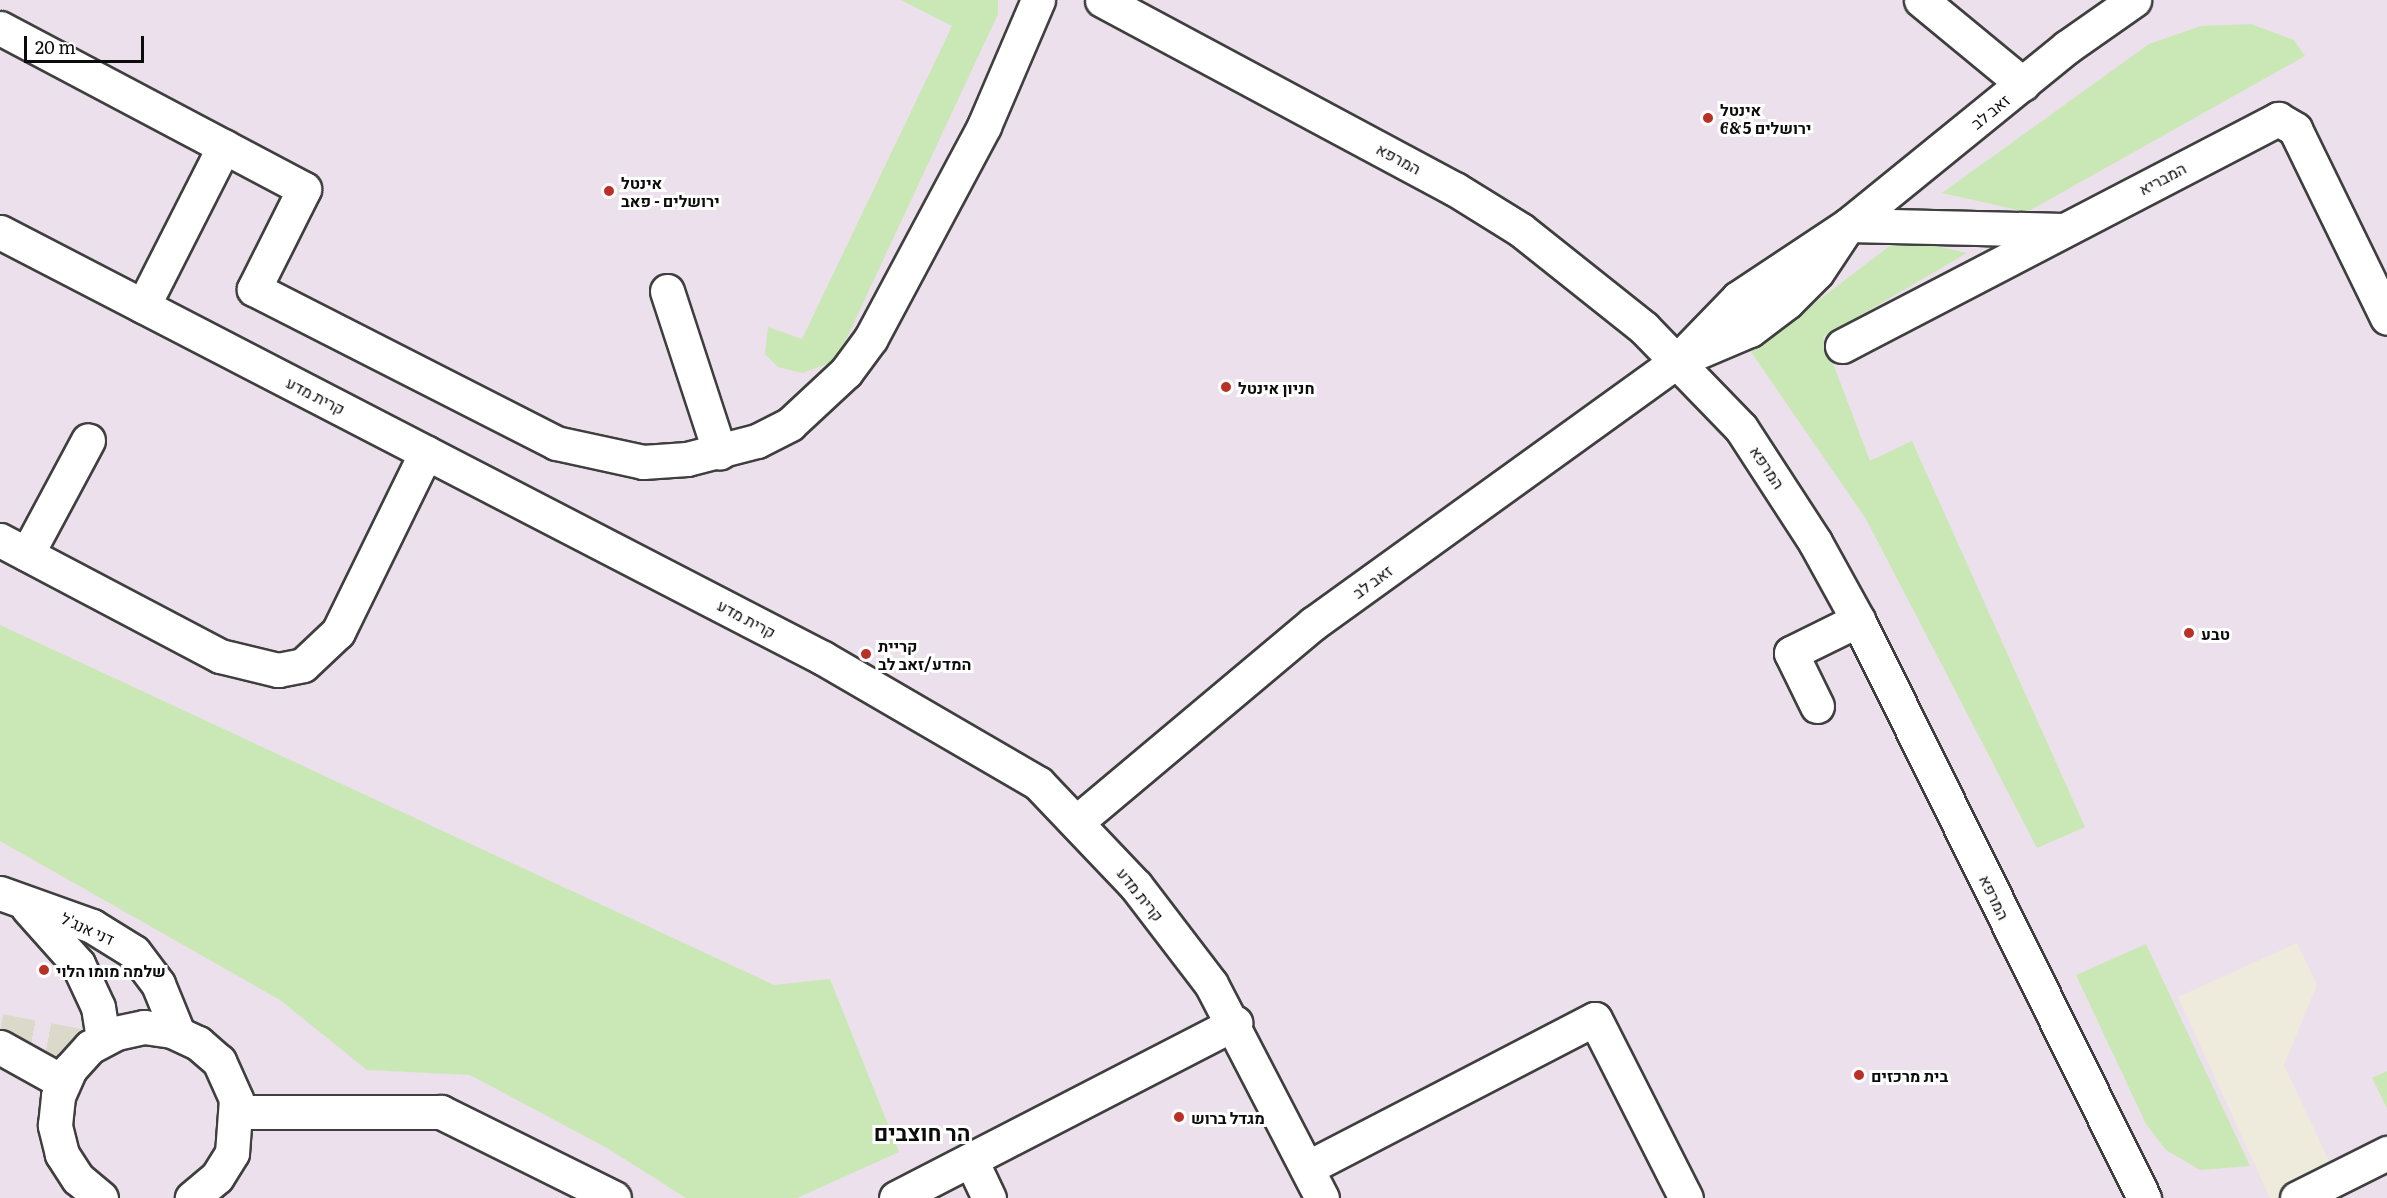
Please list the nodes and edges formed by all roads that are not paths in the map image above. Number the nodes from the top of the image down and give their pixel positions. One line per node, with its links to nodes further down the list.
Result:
1 (1038, 0): 18 (street)
2 (1102, 0): 15 (street, המרפא)
3 (1921, 0): 6 (street)
4 (2134, 0): 6 (street, זאב לב)
5 (0, 28): 7 (street)
6 (2023, 84): 8 (street, זאב לב)
7 (224, 147): 12 (street); 18 (street)
8 (1848, 225): 9 (street); 15 (street, זאב לב)
9 (2064, 230): 13 (street, המבריא); 14 (street, המבריא)
10 (0, 232): 12 (street, קרית מדע)
11 (667, 291): 18 (street)
12 (143, 306): 17 (street, קרית מדע)
13 (2387, 318)
14 (1842, 346)
15 (1678, 360): 20 (street, המרפא); 22 (street, זאב לב)
16 (88, 440): 19 (street)
17 (426, 452): 19 (street); 22 (street, קרית מדע)
18 (720, 453)
19 (13, 547)
20 (1858, 620): 21 (street); 42 (street, המרפא)
21 (1817, 706)
22 (1079, 820): 24 (street, קרית מדע)
23 (10, 897): 25 (street, דני אנג'ל); 26 (street, דני אנג'ל)
24 (1235, 1023): 32 (street); 33 (street, קרית מדע)
25 (178, 1033): 26 (street); 29 (street)
26 (103, 1039): 28 (street)
27 (0, 1047): 28 (street)
28 (63, 1082): 34 (street)
29 (238, 1112): 30 (street); 37 (street)
30 (232, 1153): 35 (street); 36 (street)
31 (2387, 1153): 43 (street)
32 (971, 1160): 38 (street); 39 (street)
33 (1307, 1168): 40 (street, קרית מדע); 41 (street)
34 (95, 1195)
35 (192, 1198)
36 (227, 1198)
37 (614, 1198)
38 (896, 1198)
39 (989, 1198)
40 (1322, 1198)
41 (1686, 1198)
42 (2144, 1198)
43 (2298, 1198)

